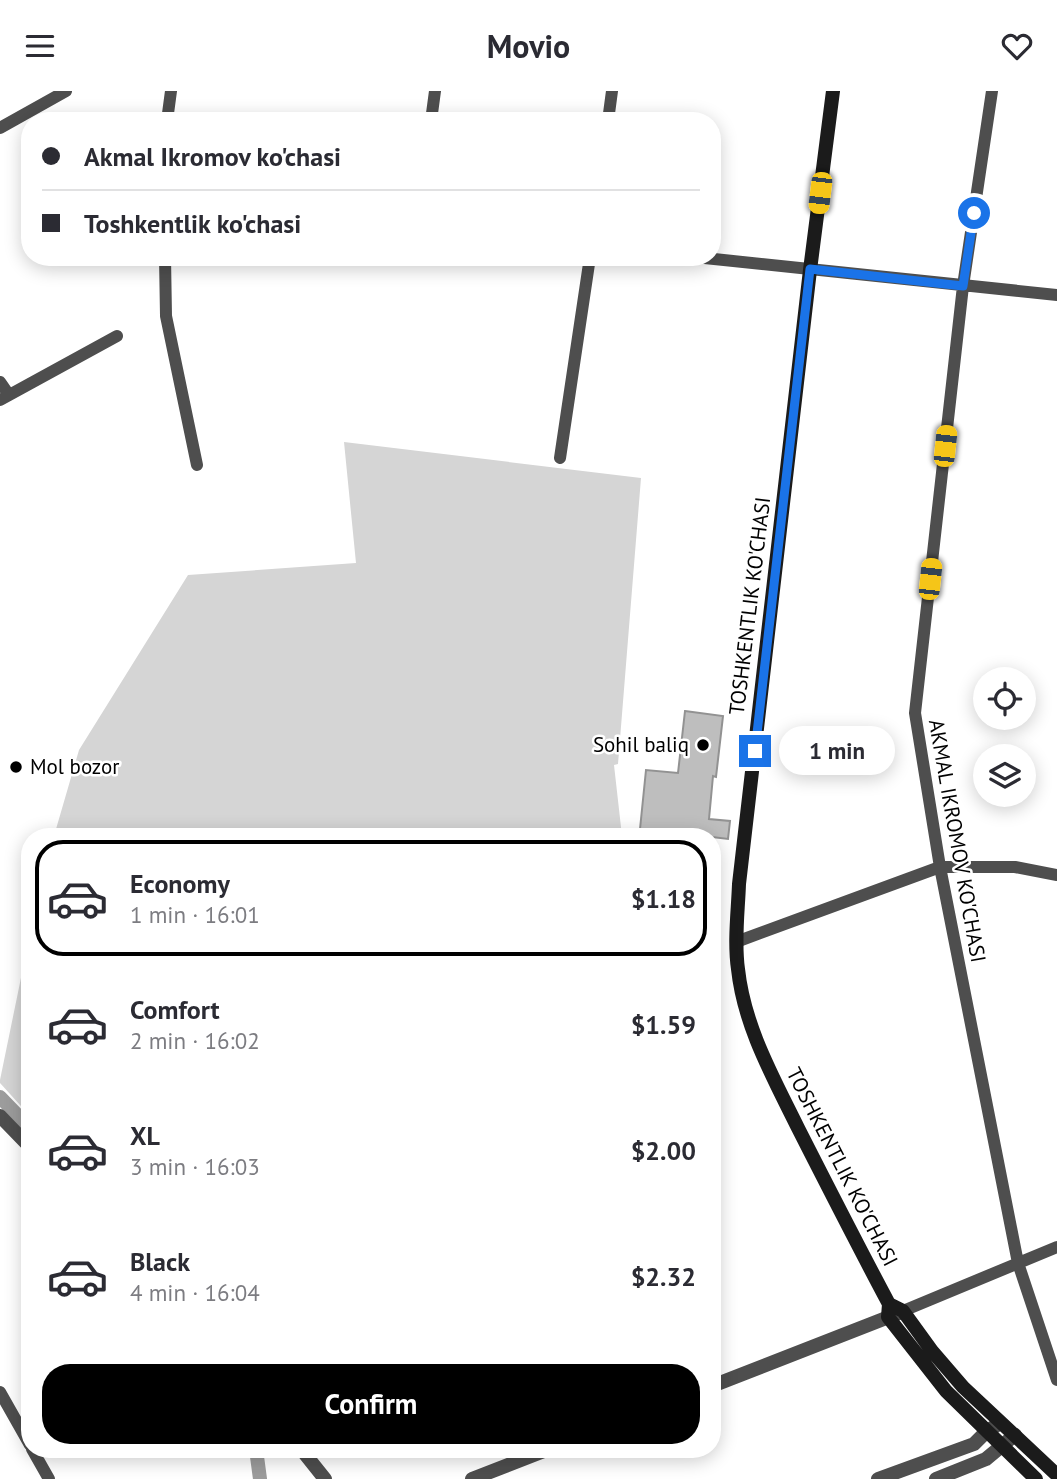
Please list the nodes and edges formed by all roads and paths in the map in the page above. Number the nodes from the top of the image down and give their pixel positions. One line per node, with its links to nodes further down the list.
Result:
1 (66, 91): 7 (street)
2 (171, 91): 8 (street)
3 (435, 91): 9 (street)
4 (612, 91): 10 (street)
5 (833, 91): 16 (main road, TOSHKENTLIK KO'CHASI)
6 (992, 91): 17 (street, AKMAL IKROMOV KO'CHASI)
7 (29, 112)
8 (168, 112)
9 (432, 112)
10 (609, 112)
11 (21, 116): 12 (street)
12 (0, 128)
13 (721, 260): 16 (street)
14 (164, 266): 23 (street)
15 (589, 266): 22 (street)
16 (810, 269): 17 (street); 26 (main road, TOSHKENTLIK KO'CHASI)
17 (963, 286): 18 (street); 24 (street, AKMAL IKROMOV KO'CHASI)
18 (1057, 295)
19 (117, 336): 21 (street)
20 (0, 382): 21 (street)
21 (4, 397)
22 (560, 458)
23 (197, 465)
24 (940, 867): 25 (street); 26 (street); 30 (street, AKMAL IKROMOV KO'CHASI)
25 (1057, 875)
26 (736, 942): 31 (main road, TOSHKENTLIK KO'CHASI)
27 (0, 1116): 28 (street)
28 (21, 1138)
29 (1057, 1247): 30 (street)
30 (1018, 1263): 32 (street); 33 (street, AKMAL IKROMOV KO'CHASI)
31 (889, 1311): 32 (main road); 34 (street); 39 (main road, TOSHKENTLIK KO'CHASI)
32 (903, 1311): 36 (main road)
33 (1057, 1380)
34 (721, 1382)
35 (0, 1392): 37 (street)
36 (1000, 1423): 38 (main road); 39 (street)
37 (21, 1429)
38 (1015, 1435): 40 (street); 44 (main road)
39 (982, 1436): 40 (main road, TOSHKENTLIK KO'CHASI); 48 (street)
40 (996, 1452): 49 (street); 50 (main road, TOSHKENTLIK KO'CHASI)
41 (37, 1458): 45 (street)
42 (308, 1458): 46 (street)
43 (526, 1458): 47 (street)
44 (1057, 1475)
45 (49, 1479)
46 (325, 1479)
47 (472, 1479)
48 (878, 1479)
49 (936, 1479)
50 (1036, 1479)

